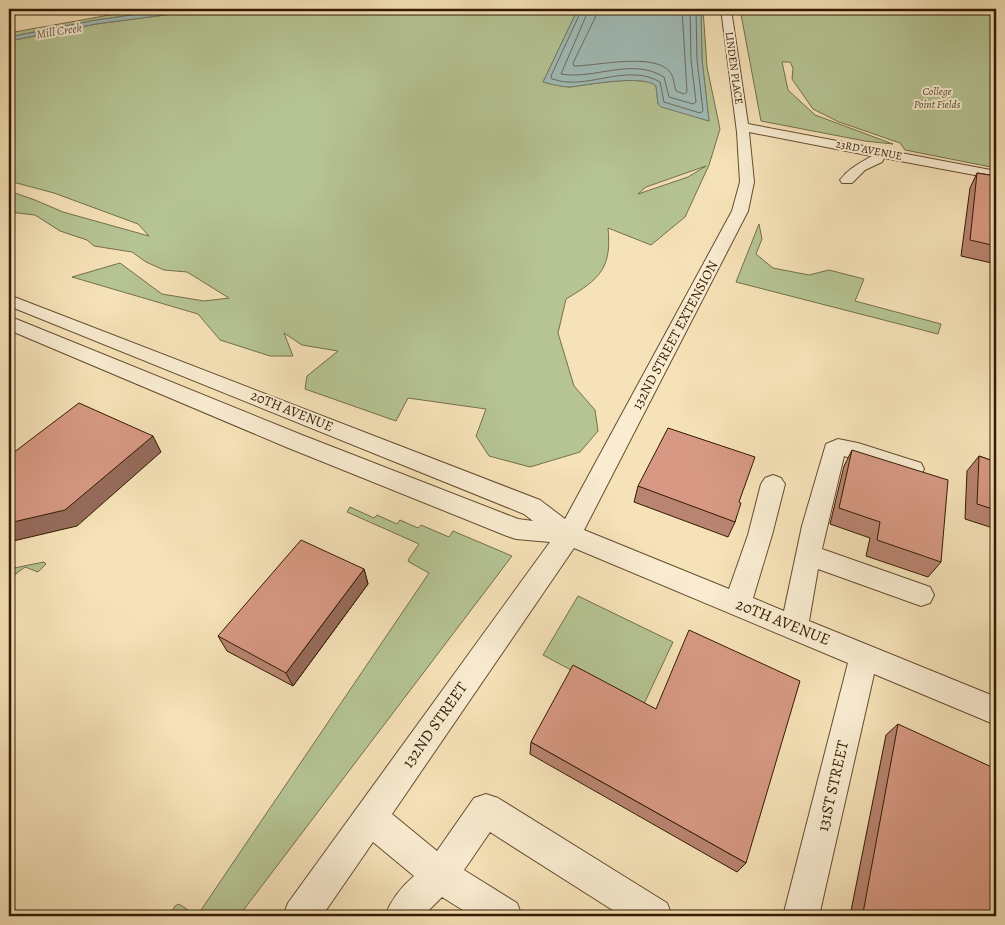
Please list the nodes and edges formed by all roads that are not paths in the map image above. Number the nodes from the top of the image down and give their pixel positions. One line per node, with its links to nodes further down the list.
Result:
1 (726, 9): 2 (street, LINDEN PLACE)
2 (742, 127): 3 (street, 23RD AVENUE); 10 (street, 132ND STREET EXTENSION)
3 (881, 152): 4 (street, 23RD AVENUE); 5 (street)
4 (996, 175)
5 (847, 180)
6 (9, 300): 10 (street, 20TH AVENUE)
7 (9, 323): 10 (street, 20TH AVENUE)
8 (926, 474): 11 (street)
9 (773, 484): 13 (street)
10 (569, 534): 13 (street, 20TH AVENUE); 17 (street, 132ND STREET)
11 (809, 554): 12 (street); 14 (street)
12 (921, 595)
13 (738, 603): 14 (street, 20TH AVENUE)
14 (794, 626): 15 (street, 20TH AVENUE)
15 (864, 655): 16 (street, 20TH AVENUE); 23 (street, 131ST STREET)
16 (996, 711)
17 (370, 818): 18 (street); 20 (street, 132ND STREET)
18 (440, 875): 19 (street); 21 (street); 22 (street)
19 (492, 913)
20 (301, 916)
21 (403, 916)
22 (654, 916)
23 (801, 916)

